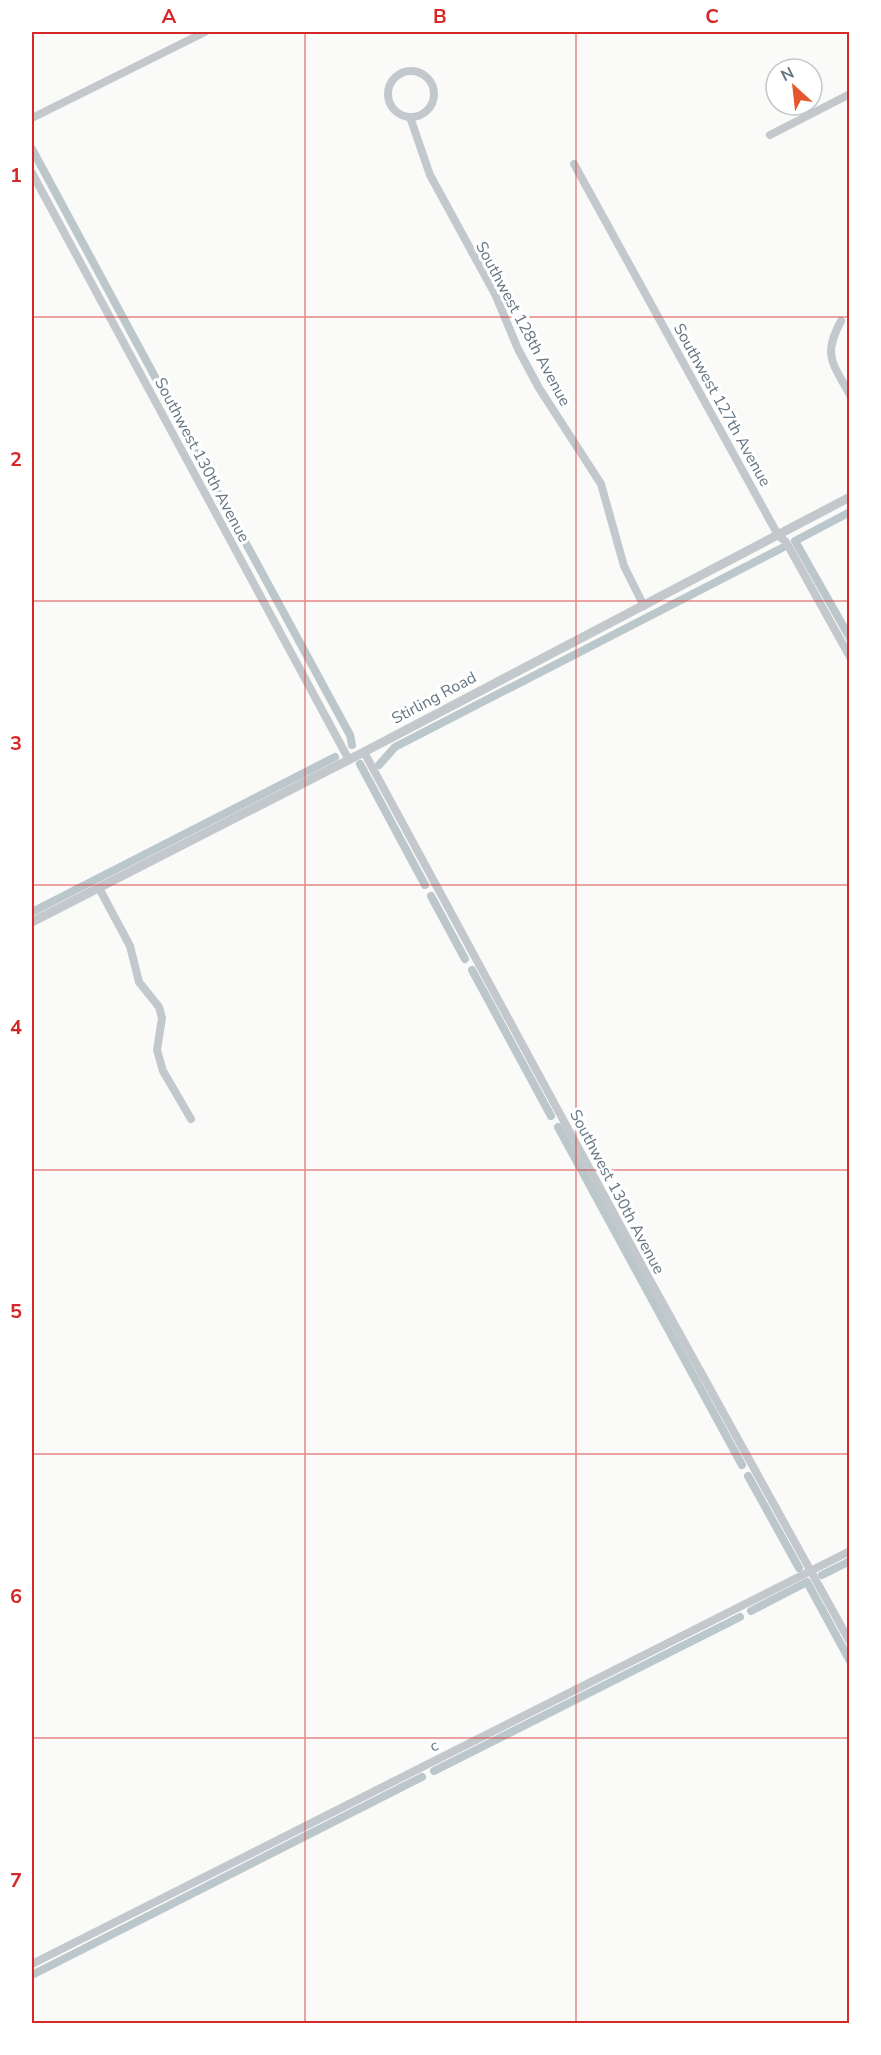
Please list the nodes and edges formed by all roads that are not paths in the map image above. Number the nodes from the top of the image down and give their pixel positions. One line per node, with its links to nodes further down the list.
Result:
1 (205, 32): 4 (street)
2 (849, 94): 5 (street)
3 (410, 117): 3 (street, Southwest 128th Avenue); 12 (street, Southwest 128th Avenue)
4 (32, 118)
5 (770, 135)
6 (574, 164): 11 (street, Southwest 127th Avenue)
7 (32, 173): 15 (street, Southwest 130th Avenue)
8 (841, 321): 9 (street)
9 (849, 391)
10 (849, 497): 11 (street, Stirling Road)
11 (778, 535): 12 (street, Stirling Road); 13 (street, Southwest 127th Avenue)
12 (644, 606): 14 (street, Stirling Road)
13 (849, 657)
14 (364, 752): 15 (street, Stirling Road); 20 (street, Southwest 130th Avenue)
15 (349, 760): 16 (street, Stirling Road)
16 (99, 888): 17 (street, Stirling Road); 18 (street)
17 (32, 922)
18 (190, 1119)
19 (849, 1551): 20 (street, c)
20 (810, 1571): 21 (street, Southwest 130th Avenue); 22 (street, c)
21 (849, 1642)
22 (32, 1964)

